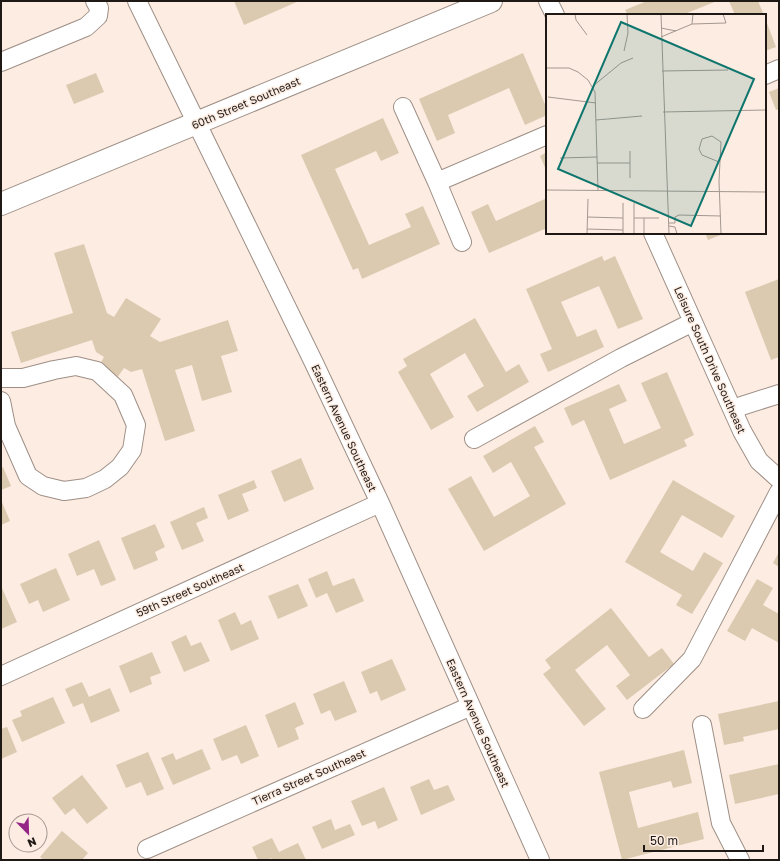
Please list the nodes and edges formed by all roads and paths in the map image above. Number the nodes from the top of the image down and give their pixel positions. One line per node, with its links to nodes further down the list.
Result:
1 (95, 1): 6 (street)
2 (137, 1): 10 (street, Eastern Avenue Southeast)
3 (491, 1): 10 (main road, 60th Street Southeast)
4 (548, 1): 5 (street)
5 (554, 14)
6 (1, 62)
7 (779, 69): 8 (street)
8 (766, 75)
9 (403, 107): 12 (street)
10 (197, 123): 13 (main road, 60th Street Southeast); 24 (street, Eastern Avenue Southeast)
11 (546, 135): 12 (street)
12 (437, 182): 15 (street)
13 (1, 204)
14 (653, 234): 16 (street, Leisure South Drive Southeast)
15 (462, 242)
16 (693, 322): 20 (street, Leisure South Drive Southeast); 21 (street)
17 (1, 378): 19 (street)
18 (779, 394): 20 (street)
19 (1, 400)
20 (732, 409): 22 (street, Leisure South Drive Southeast)
21 (474, 439)
22 (779, 479)
23 (779, 492): 27 (street)
24 (380, 504): 25 (street, 59th Street Southeast); 26 (street, Eastern Avenue Southeast)
25 (1, 676)
26 (471, 706): 29 (street, Tierra Street Southeast); 30 (street, Eastern Avenue Southeast)
27 (643, 709)
28 (702, 725): 31 (street)
29 (147, 849)
30 (540, 860)
31 (740, 860)

